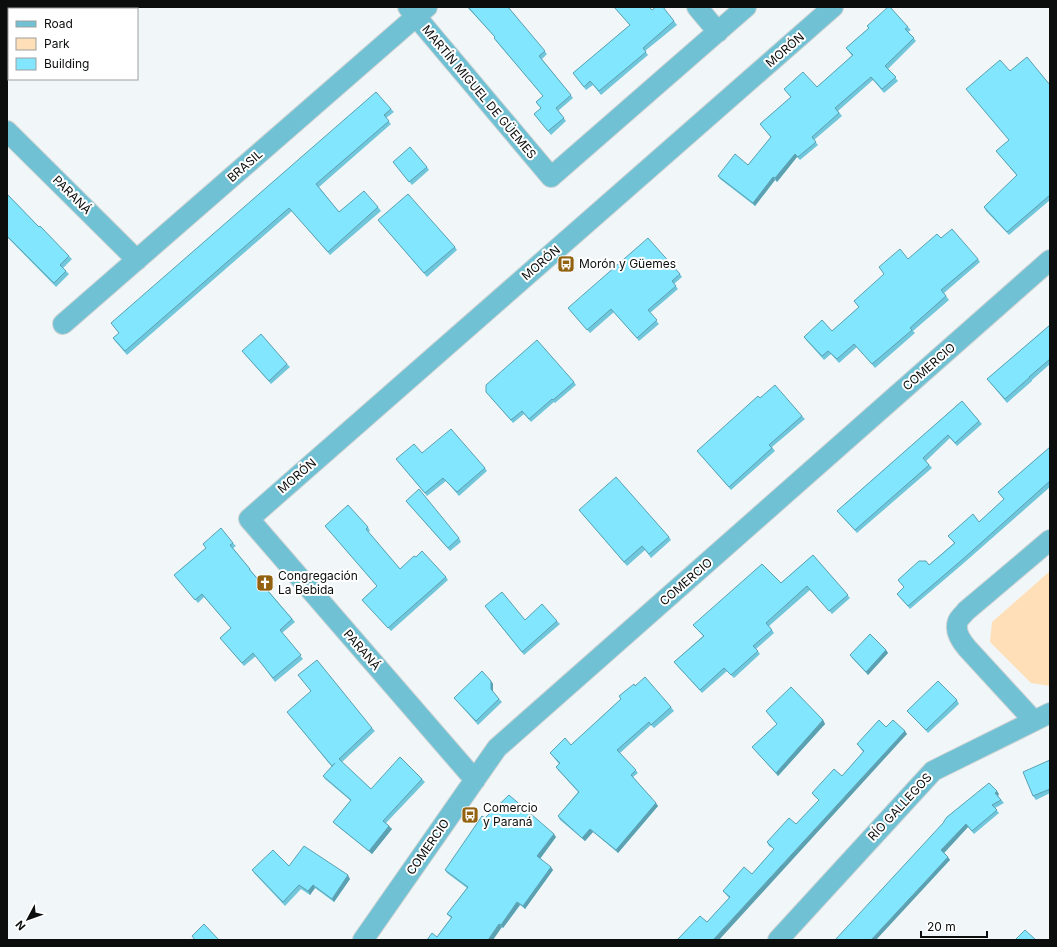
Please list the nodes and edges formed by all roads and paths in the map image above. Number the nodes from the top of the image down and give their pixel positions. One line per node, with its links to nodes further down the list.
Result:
1 (697, 7): 5 (street)
2 (746, 7): 5 (street)
3 (833, 7): 10 (street, MORÓN)
4 (417, 10): 5 (street, MARTÍN MIGUEL DE GÜEMES); 7 (street, BRASIL)
5 (718, 32)
6 (7, 131): 7 (street, PARANÁ)
7 (137, 260): 9 (street, BRASIL)
8 (1050, 260): 13 (street, COMERCIO)
9 (63, 324)
10 (249, 519): 13 (street, PARANÁ)
11 (1050, 540): 12 (street)
12 (1042, 717): 15 (street, RÍO GALLEGOS)
13 (474, 780): 14 (street, COMERCIO)
14 (363, 940)
15 (778, 940)

